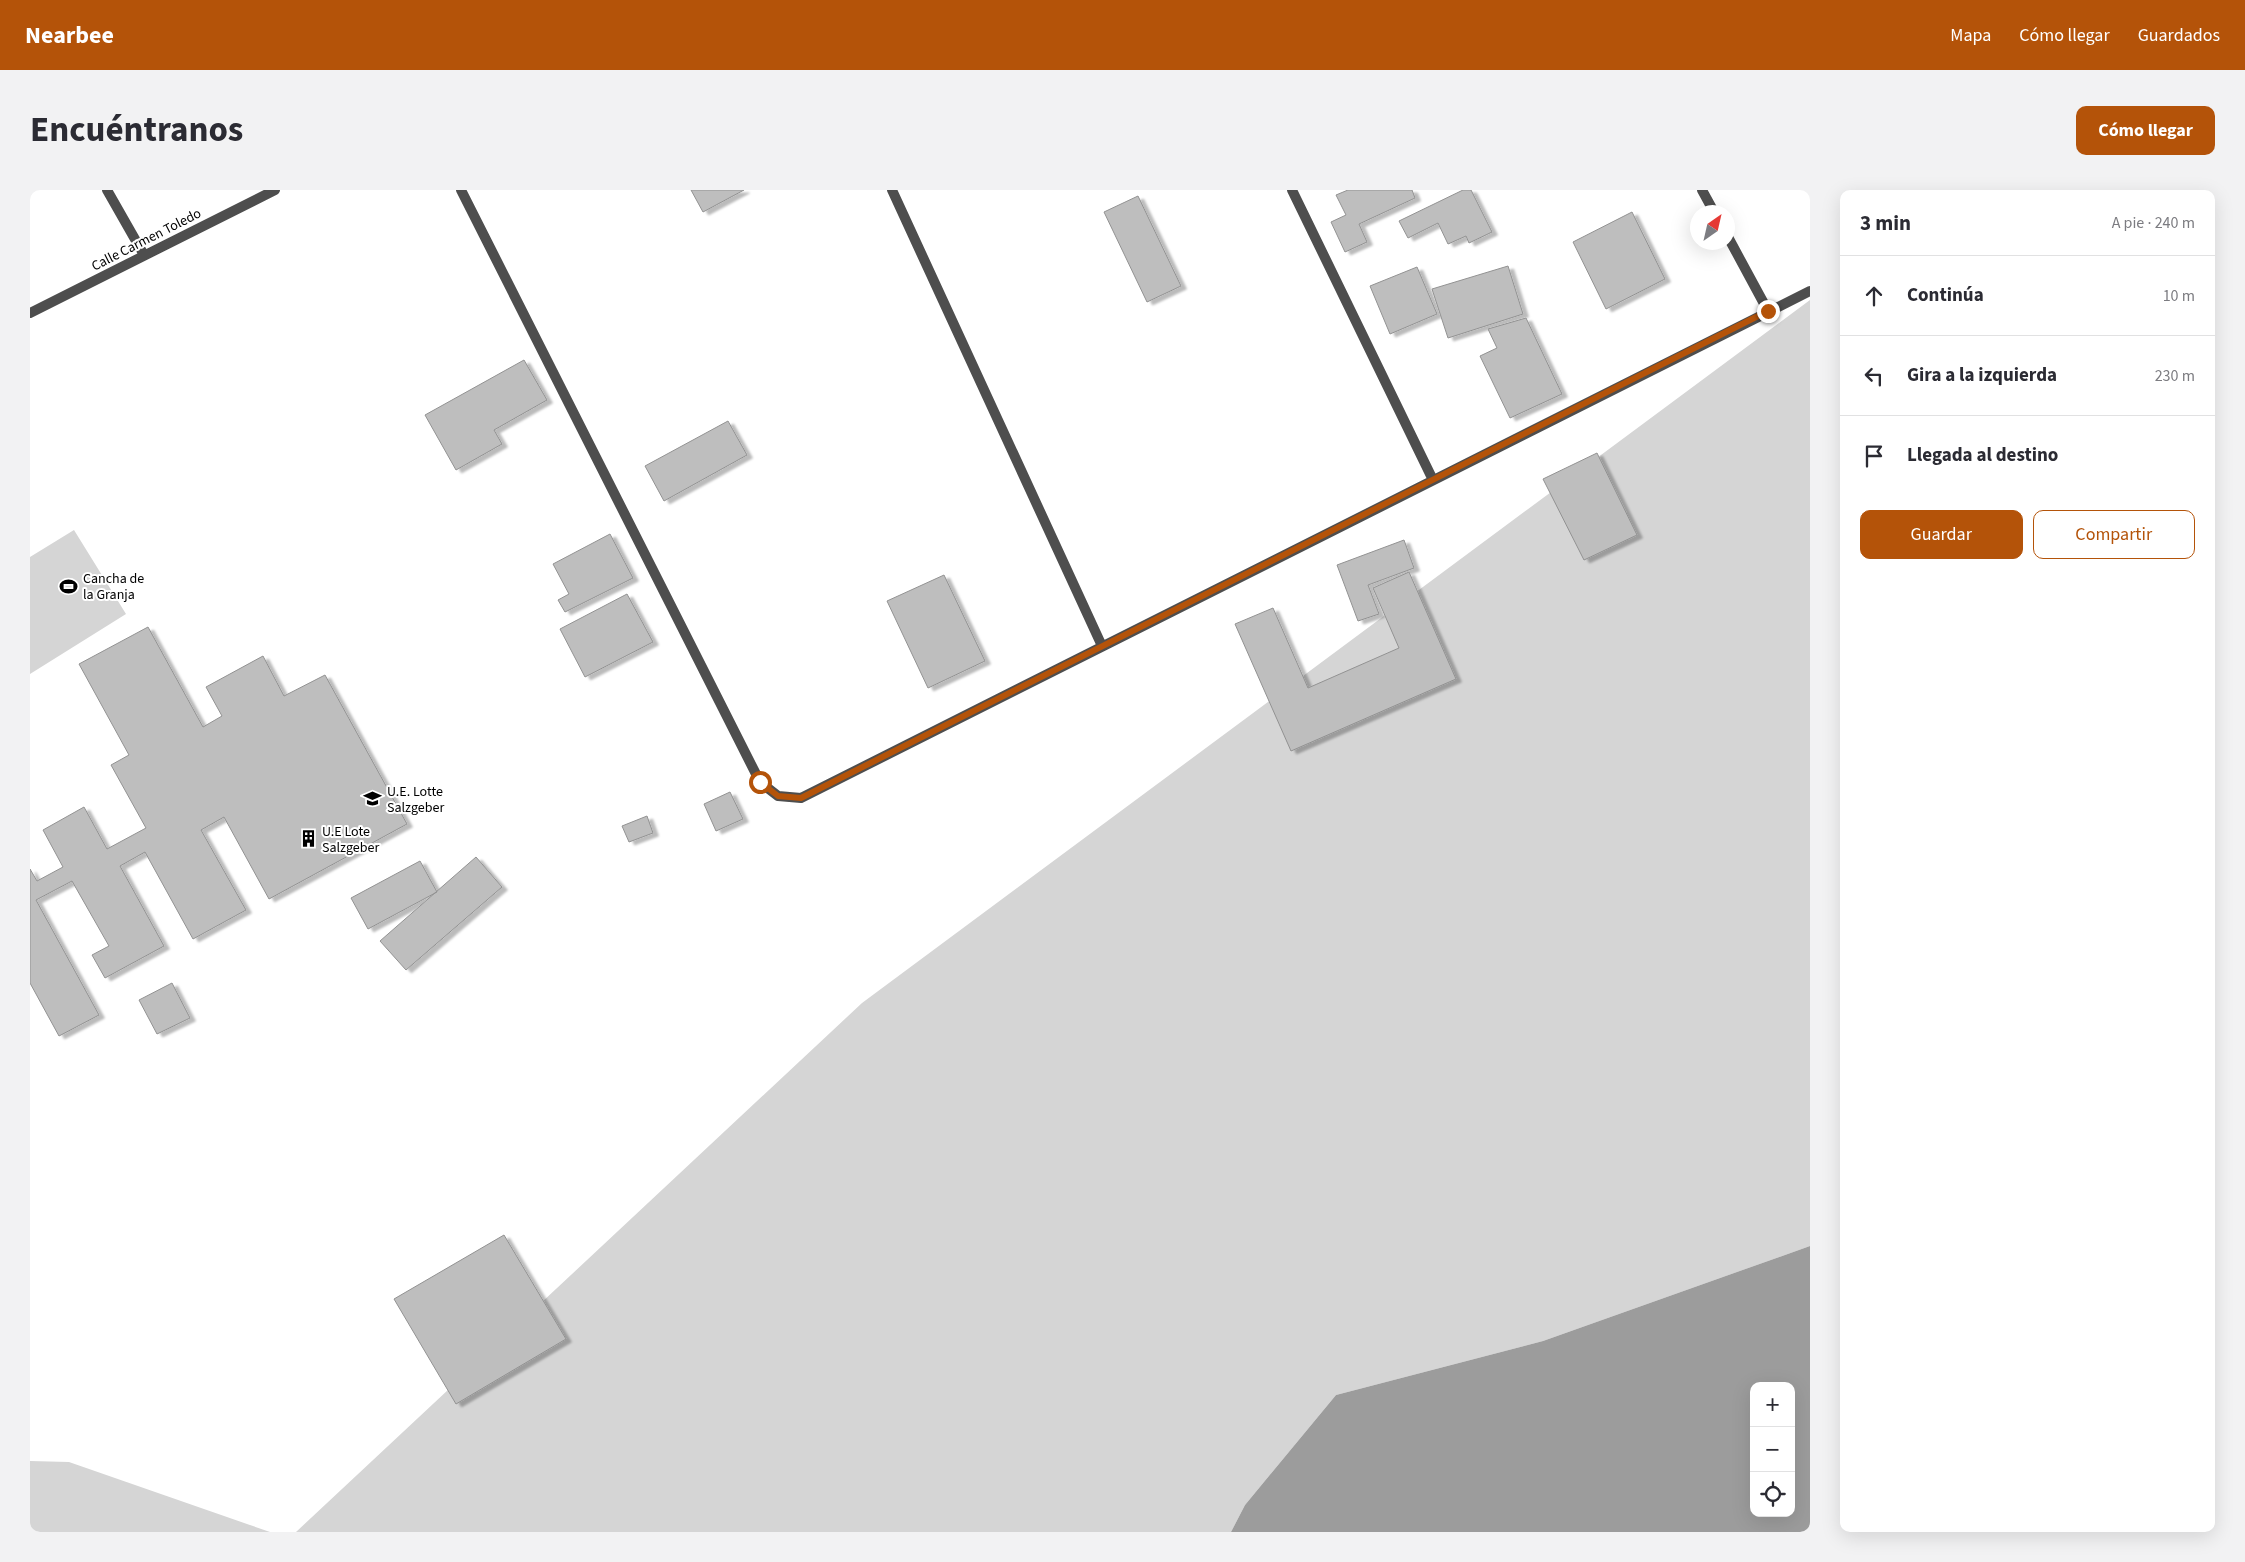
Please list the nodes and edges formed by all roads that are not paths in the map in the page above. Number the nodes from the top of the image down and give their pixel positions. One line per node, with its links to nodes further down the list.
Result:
1 (107, 190): 9 (street)
2 (275, 190): 9 (street, Calle Carmen Toledo)
3 (461, 190): 14 (street)
4 (892, 190): 14 (street)
5 (1292, 190): 13 (street)
6 (1702, 190): 7 (street)
7 (1710, 205)
8 (1735, 250): 11 (street)
9 (144, 255): 12 (street, Calle Carmen Toledo)
10 (1810, 291): 11 (street)
11 (1768, 311): 13 (street)
12 (30, 312)
13 (1433, 480): 14 (street)
14 (1102, 646)

